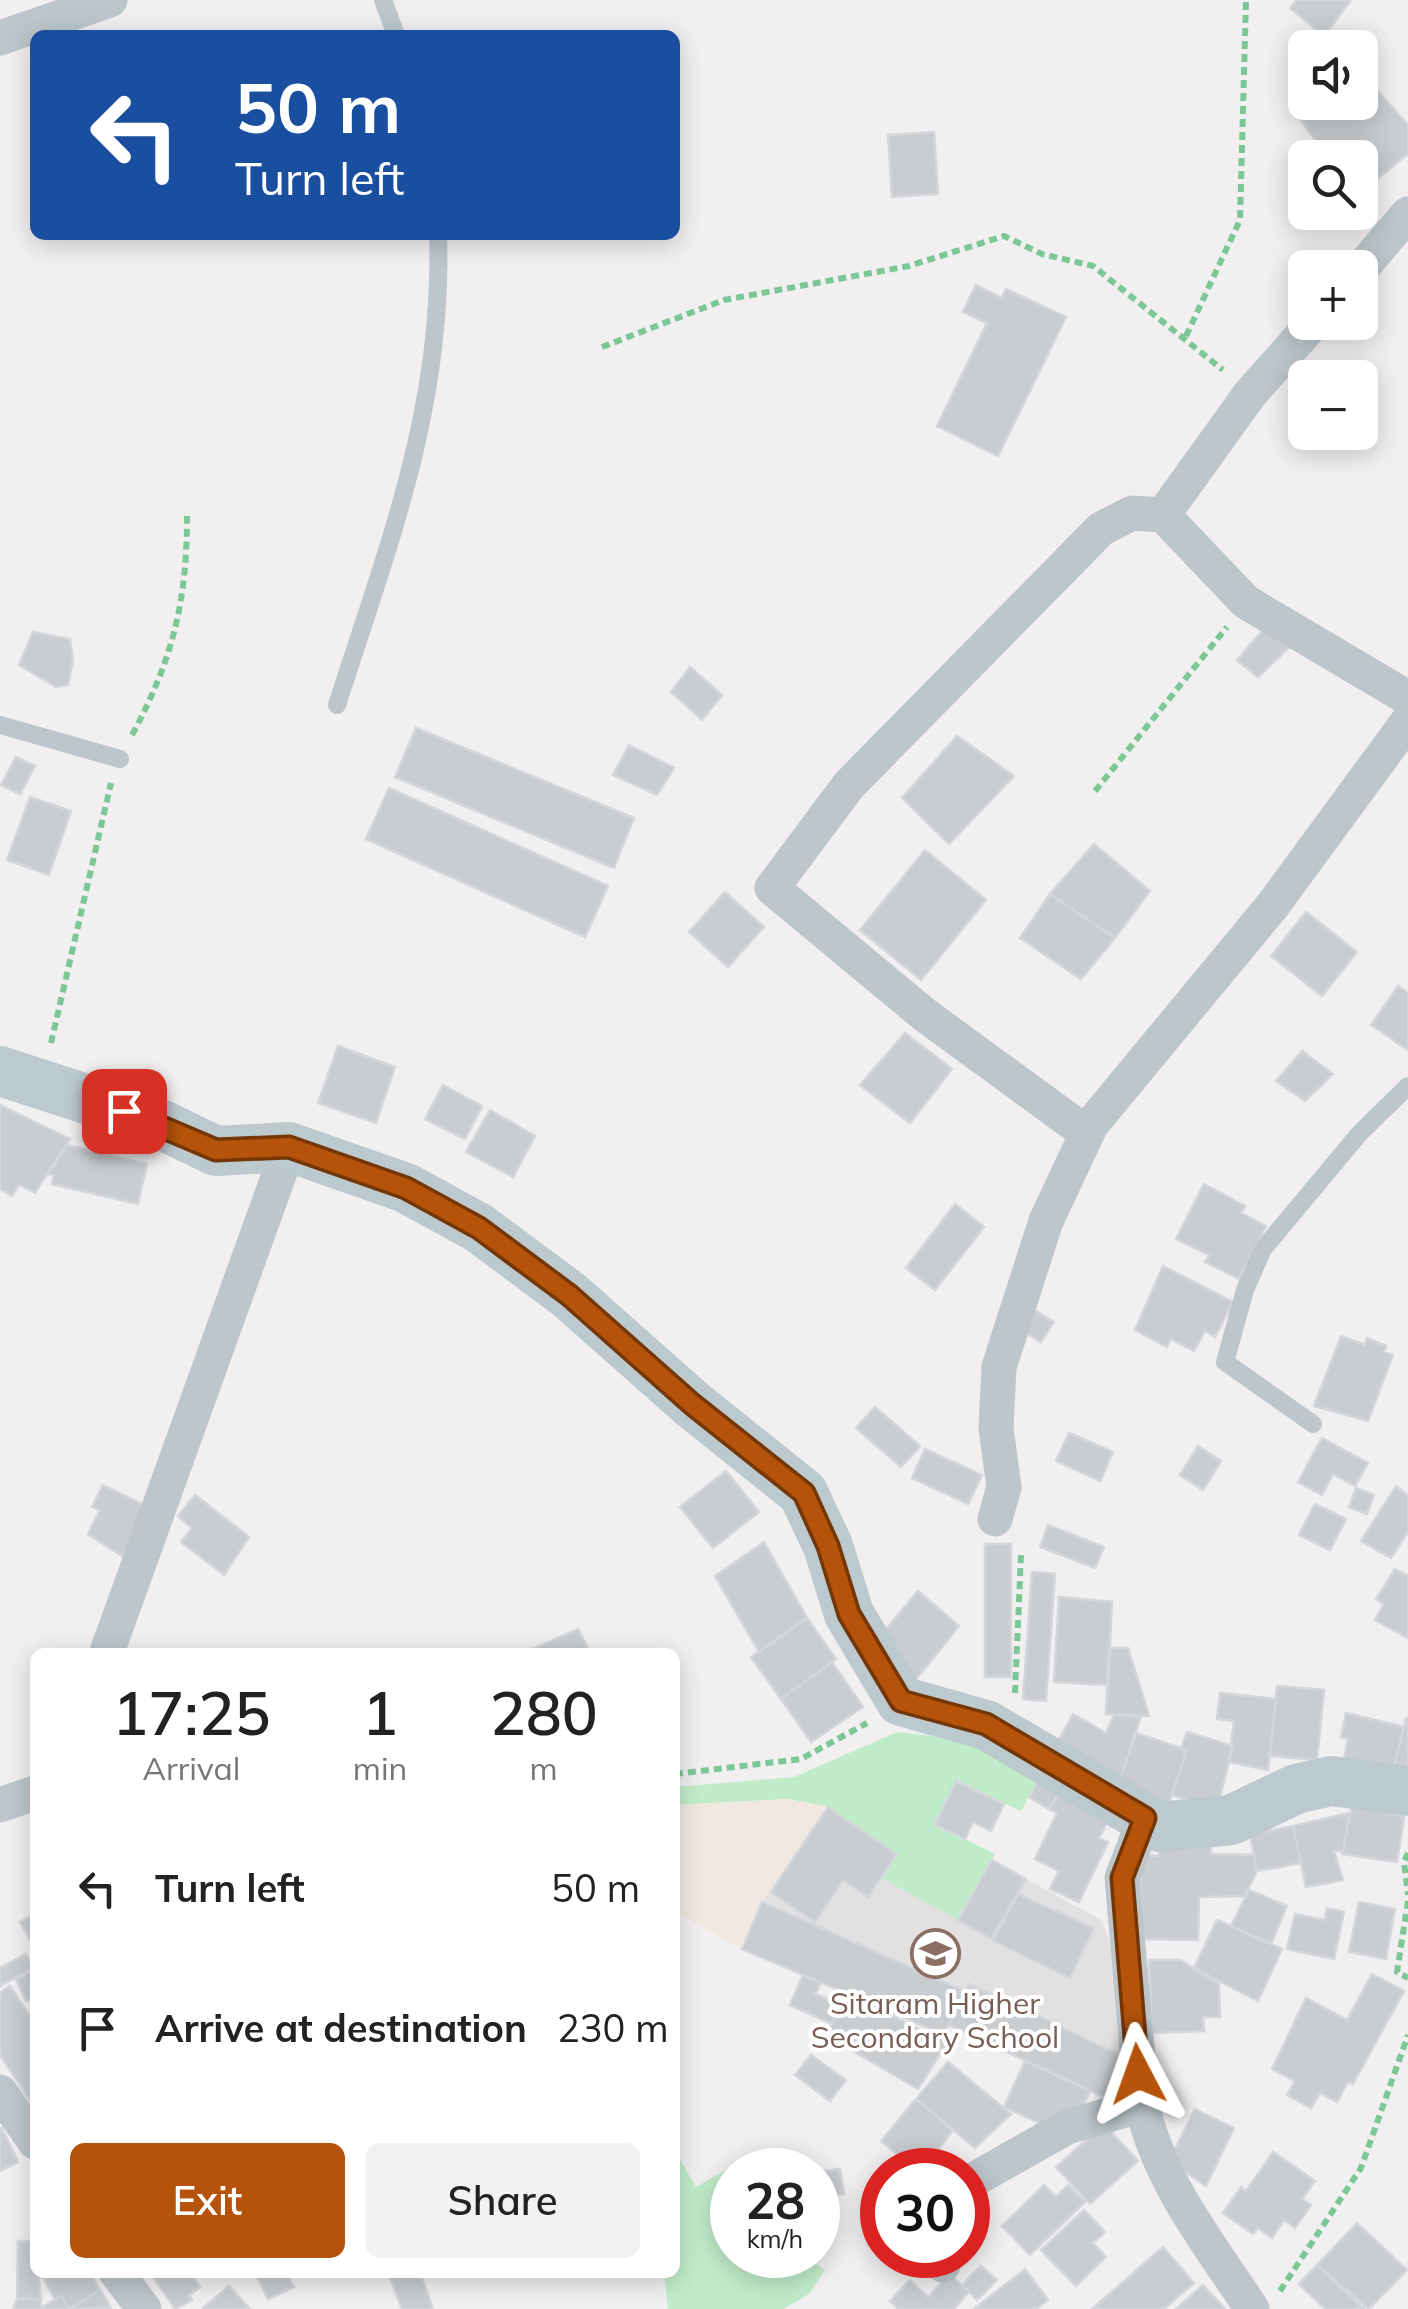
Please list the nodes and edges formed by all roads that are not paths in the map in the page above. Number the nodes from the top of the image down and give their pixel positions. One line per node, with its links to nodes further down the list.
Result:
1 (110, 0): 4 (street)
2 (382, 0): 3 (lane)
3 (394, 30)
4 (0, 38)
5 (1408, 214): 7 (street)
6 (438, 240): 11 (lane)
7 (1377, 250)
8 (1298, 340): 9 (street)
9 (1164, 515): 10 (street); 17 (street)
10 (1408, 698)
11 (338, 705)
12 (1408, 721): 17 (street)
13 (0, 724): 14 (lane)
14 (120, 759)
15 (16, 1075): 18 (main road)
16 (1408, 1086): 19 (lane)
17 (1090, 1124): 20 (street)
18 (289, 1147): 21 (street); 25 (main road)
19 (1313, 1424)
20 (995, 1518)
21 (108, 1648)
22 (1408, 1791): 25 (main road)
23 (30, 1796): 24 (street)
24 (0, 1805)
25 (1145, 1818): 27 (street)
26 (0, 2092): 28 (street)
27 (1142, 2106): 29 (street); 31 (street)
28 (30, 2135)
29 (990, 2171)
30 (121, 2278): 32 (street)
31 (1264, 2304)
32 (144, 2309)

